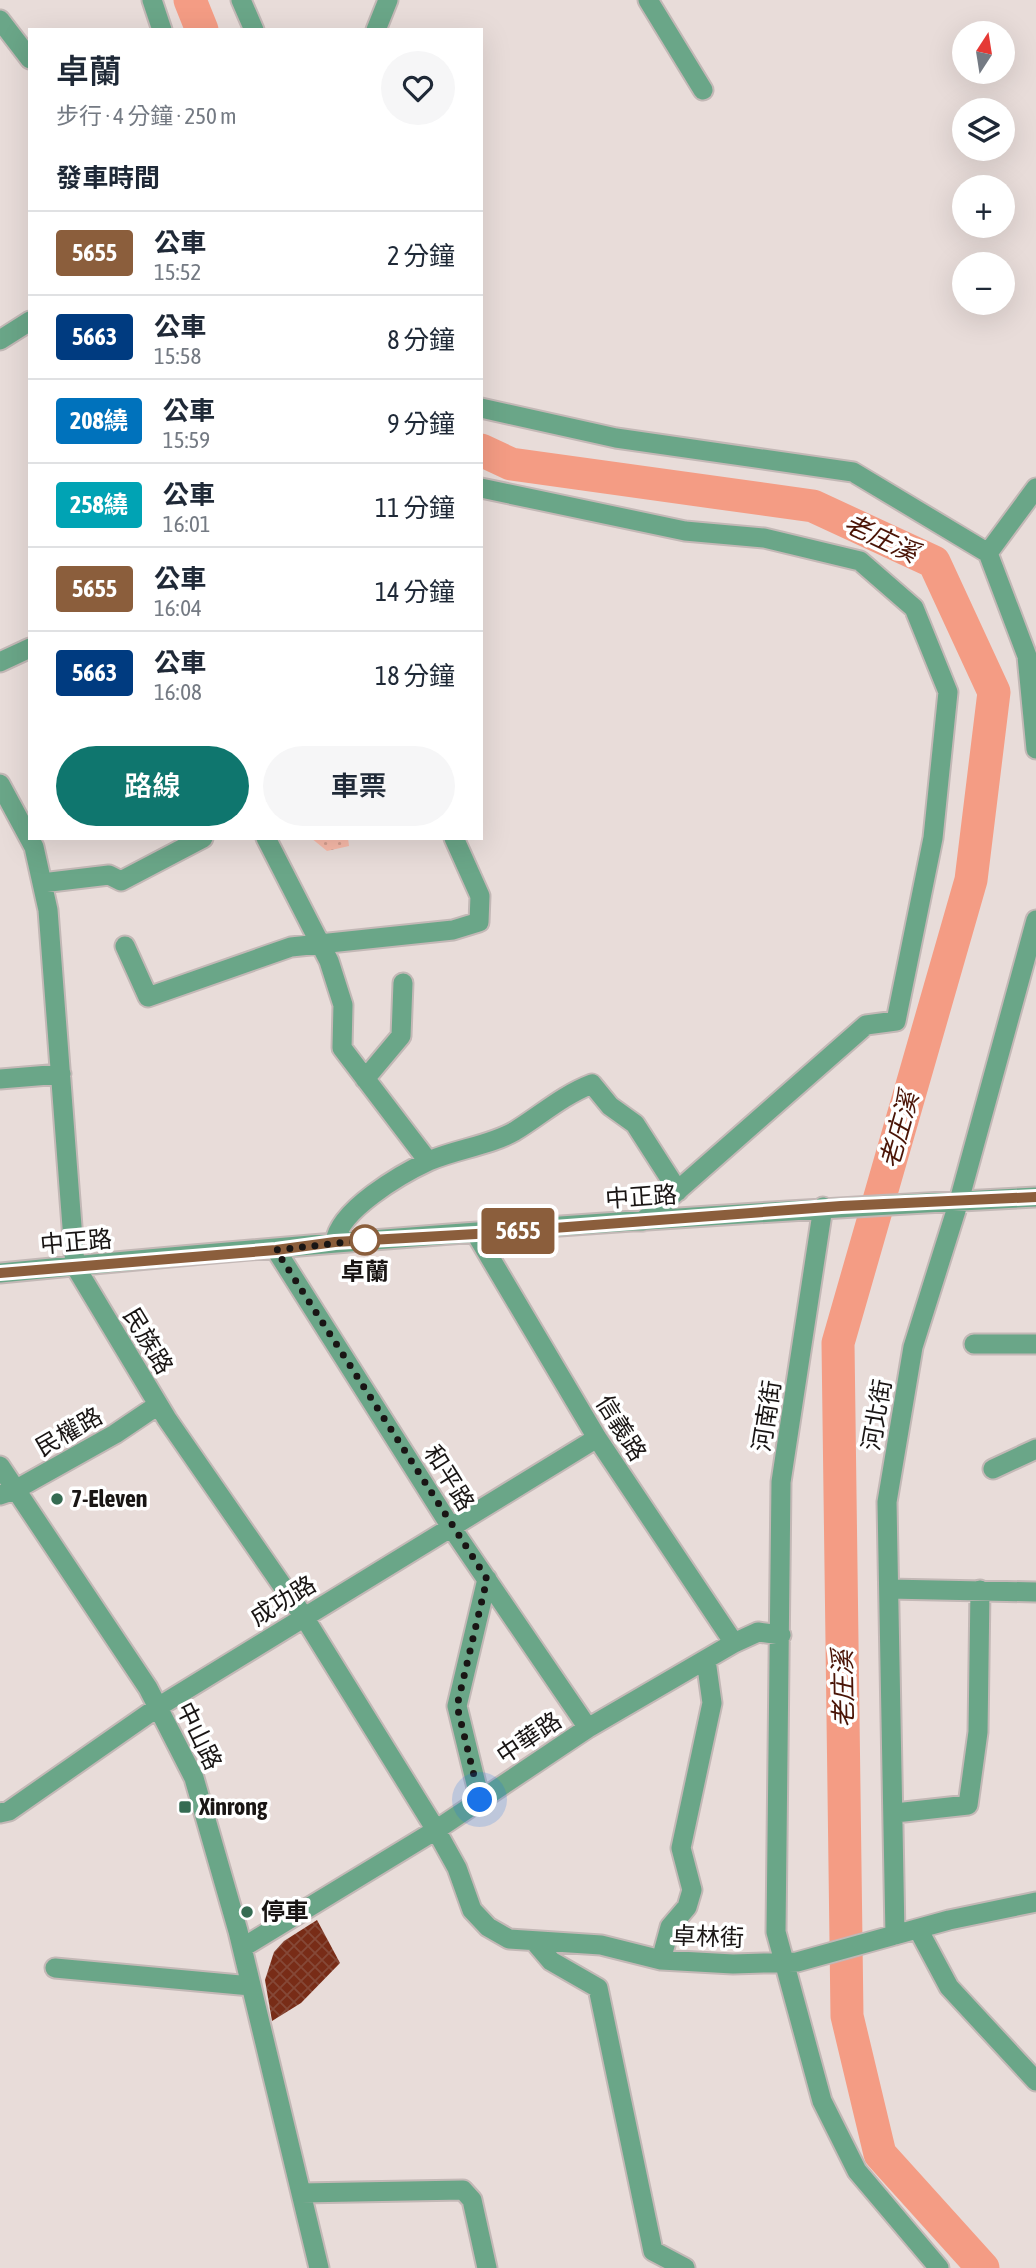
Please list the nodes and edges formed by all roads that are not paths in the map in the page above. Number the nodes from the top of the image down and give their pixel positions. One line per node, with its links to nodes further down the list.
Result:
1 (152, 0): 6 (street)
2 (241, 0): 7 (street)
3 (388, 0): 8 (street)
4 (648, 0): 10 (street)
5 (0, 20): 9 (street)
6 (161, 28)
7 (253, 28)
8 (377, 28)
9 (28, 56)
10 (703, 90)
11 (28, 322): 12 (street)
12 (0, 341)
13 (483, 408): 16 (street)
14 (483, 488): 37 (street)
15 (1036, 488): 16 (street)
16 (988, 553): 19 (street)
17 (28, 649): 18 (street)
18 (0, 662)
19 (1034, 709): 20 (street)
20 (1036, 749)
21 (0, 783): 22 (street, 民族路)
22 (7, 812): 23 (street, 民族路)
23 (28, 839)
24 (29, 840): 28 (street, 民族路)
25 (199, 840): 28 (street)
26 (267, 840): 30 (street)
27 (455, 840): 30 (street)
28 (42, 883): 33 (street, 民族路)
29 (1036, 920): 39 (street, 河北街)
30 (323, 943): 31 (street); 35 (street)
31 (125, 946)
32 (402, 983): 35 (street)
33 (61, 1074): 34 (street); 45 (street, 民族路)
34 (0, 1079)
35 (365, 1079): 36 (street)
36 (428, 1161): 37 (street); 43 (street)
37 (678, 1191): 41 (street)
38 (1036, 1197): 39 (street, 中正路)
39 (959, 1201): 40 (street, 中正路); 57 (street, 河北街)
40 (832, 1206): 41 (street, 中正路); 61 (street, 河南街)
41 (643, 1221): 42 (street, 中正路)
42 (476, 1234): 43 (street, 中正路); 50 (street, 信義路)
43 (335, 1242): 44 (street, 中正路)
44 (276, 1250): 45 (street, 中正路); 55 (street, 和平路)
45 (75, 1266): 46 (street, 中正路); 49 (street, 民族路)
46 (0, 1273)
47 (974, 1344): 48 (street)
48 (1036, 1344)
49 (158, 1405): 54 (street, 民權路); 60 (street, 民族路)
50 (597, 1438): 55 (street, 成功路); 62 (street, 信義路)
51 (1036, 1449): 53 (street)
52 (0, 1466): 54 (street, 中山路)
53 (993, 1469)
54 (8, 1493): 64 (street, 中山路)
55 (451, 1527): 56 (street, 和平路); 60 (street, 成功路)
56 (487, 1579): 65 (street, 和平路); 66 (street)
57 (889, 1590): 58 (street); 67 (street, 河北街)
58 (980, 1590): 59 (street); 67 (street)
59 (1036, 1592)
60 (304, 1617): 64 (street, 成功路); 69 (street, 民族路)
61 (781, 1635): 62 (street, 中華路); 76 (street, 河南街)
62 (734, 1643): 63 (street, 中華路)
63 (706, 1660): 65 (street, 中華路); 75 (street)
64 (158, 1707): 68 (street, 成功路); 74 (street, 中山路)
65 (588, 1728): 66 (street, 中華路)
66 (480, 1800): 69 (street, 中華路)
67 (895, 1813): 72 (street, 河北街)
68 (0, 1814)
69 (436, 1830): 73 (street, 卓林街); 74 (street, 中華路)
70 (1036, 1902): 71 (street, 卓林街)
71 (918, 1929): 72 (street, 卓林街); 79 (street)
72 (895, 1935): 76 (street, 卓林街)
73 (534, 1941): 75 (street, 卓林街); 83 (street)
74 (242, 1948): 78 (street, 中山路)
75 (661, 1960): 76 (street, 卓林街)
76 (784, 1963): 84 (street, 河南街)
77 (55, 1968): 78 (street)
78 (251, 1986): 80 (street, 中山路)
79 (1036, 2081)
80 (301, 2193): 81 (street, 中山路); 82 (street)
81 (319, 2268)
82 (487, 2268)
83 (685, 2268)
84 (939, 2268)

